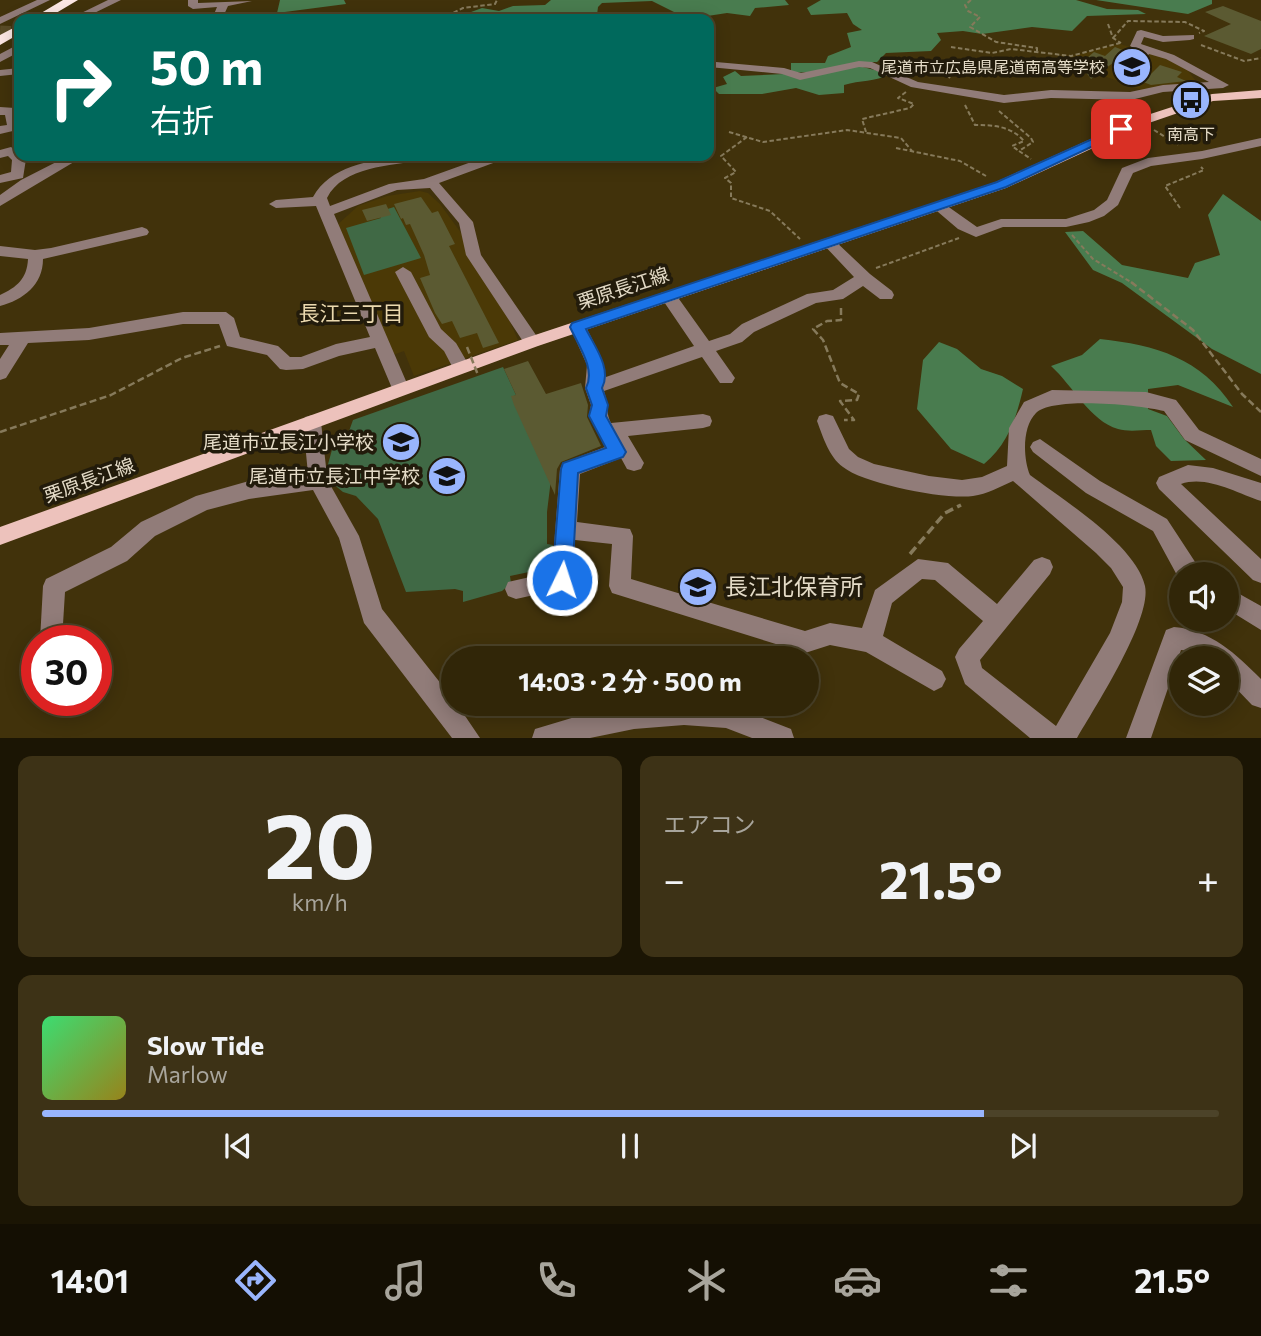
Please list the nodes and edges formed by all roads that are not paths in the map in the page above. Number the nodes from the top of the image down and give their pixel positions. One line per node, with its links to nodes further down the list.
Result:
1 (45, 0): 8 (street)
2 (58, 0): 9 (highway)
3 (72, 0): 10 (highway)
4 (116, 0): 11 (street)
5 (193, 0): 7 (street)
6 (247, 1): 7 (street)
7 (224, 2)
8 (15, 14)
9 (32, 14)
10 (46, 14)
11 (85, 14)
12 (1190, 37): 13 (street)
13 (1142, 49): 14 (street); 16 (street)
14 (1180, 63): 17 (street); 18 (street)
15 (714, 65): 18 (street)
16 (1132, 68)
17 (1187, 76)
18 (1229, 90): 19 (main road, 栗原長江線); 31 (main road, 栗原長江線)
19 (1261, 94)
20 (0, 111): 21 (street)
21 (0, 130)
22 (1261, 142): 31 (street)
23 (19, 161): 27 (street)
24 (68, 161): 29 (street)
25 (401, 161): 32 (street)
26 (485, 161): 28 (street)
27 (0, 179)
28 (426, 183): 32 (street); 46 (street)
29 (0, 202)
30 (276, 204): 32 (street)
31 (938, 206): 34 (main road, 栗原長江線)
32 (324, 207): 45 (street)
33 (142, 232): 36 (street)
34 (829, 243): 38 (street); 40 (main road, 栗原長江線)
35 (0, 251): 36 (street)
36 (35, 255): 41 (street)
37 (403, 272): 48 (street)
38 (862, 276): 39 (street); 47 (street)
39 (886, 295)
40 (668, 296): 42 (main road, 栗原長江線); 47 (street)
41 (0, 301)
42 (578, 327): 46 (main road, 栗原長江線); 52 (street)
43 (23, 337): 44 (street); 45 (street); 49 (street)
44 (0, 339)
45 (380, 341): 51 (street)
46 (531, 342): 48 (main road, 栗原長江線)
47 (705, 349): 50 (street); 52 (street)
48 (461, 367): 51 (main road, 栗原長江線)
49 (0, 373)
50 (726, 377)
51 (400, 388): 55 (main road, 栗原長江線)
52 (597, 396): 56 (street); 63 (street)
53 (703, 421): 56 (street)
54 (826, 421): 60 (street)
55 (312, 422): 61 (street); 64 (main road, 栗原長江線)
56 (614, 430): 58 (street)
57 (1040, 447): 65 (street)
58 (634, 463)
59 (1259, 470): 60 (street)
60 (1017, 471): 85 (street)
61 (320, 481): 72 (street); 81 (street)
62 (1261, 492): 67 (street)
63 (565, 530): 68 (street); 73 (street)
64 (0, 536)
65 (1181, 562)
66 (1042, 567): 70 (street)
67 (1261, 573)
68 (516, 589)
69 (1239, 605): 71 (street)
70 (999, 619): 73 (street); 84 (street)
71 (1261, 619)
72 (52, 625)
73 (870, 641): 78 (street)
74 (1171, 646): 75 (street)
75 (1202, 646)
76 (1169, 652): 86 (street)
77 (1239, 674): 79 (street)
78 (933, 679)
79 (1261, 696)
80 (637, 728): 82 (street); 83 (street)
81 (468, 737)
82 (544, 737)
83 (782, 737)
84 (1051, 737)
85 (1063, 737)
86 (1138, 737)

